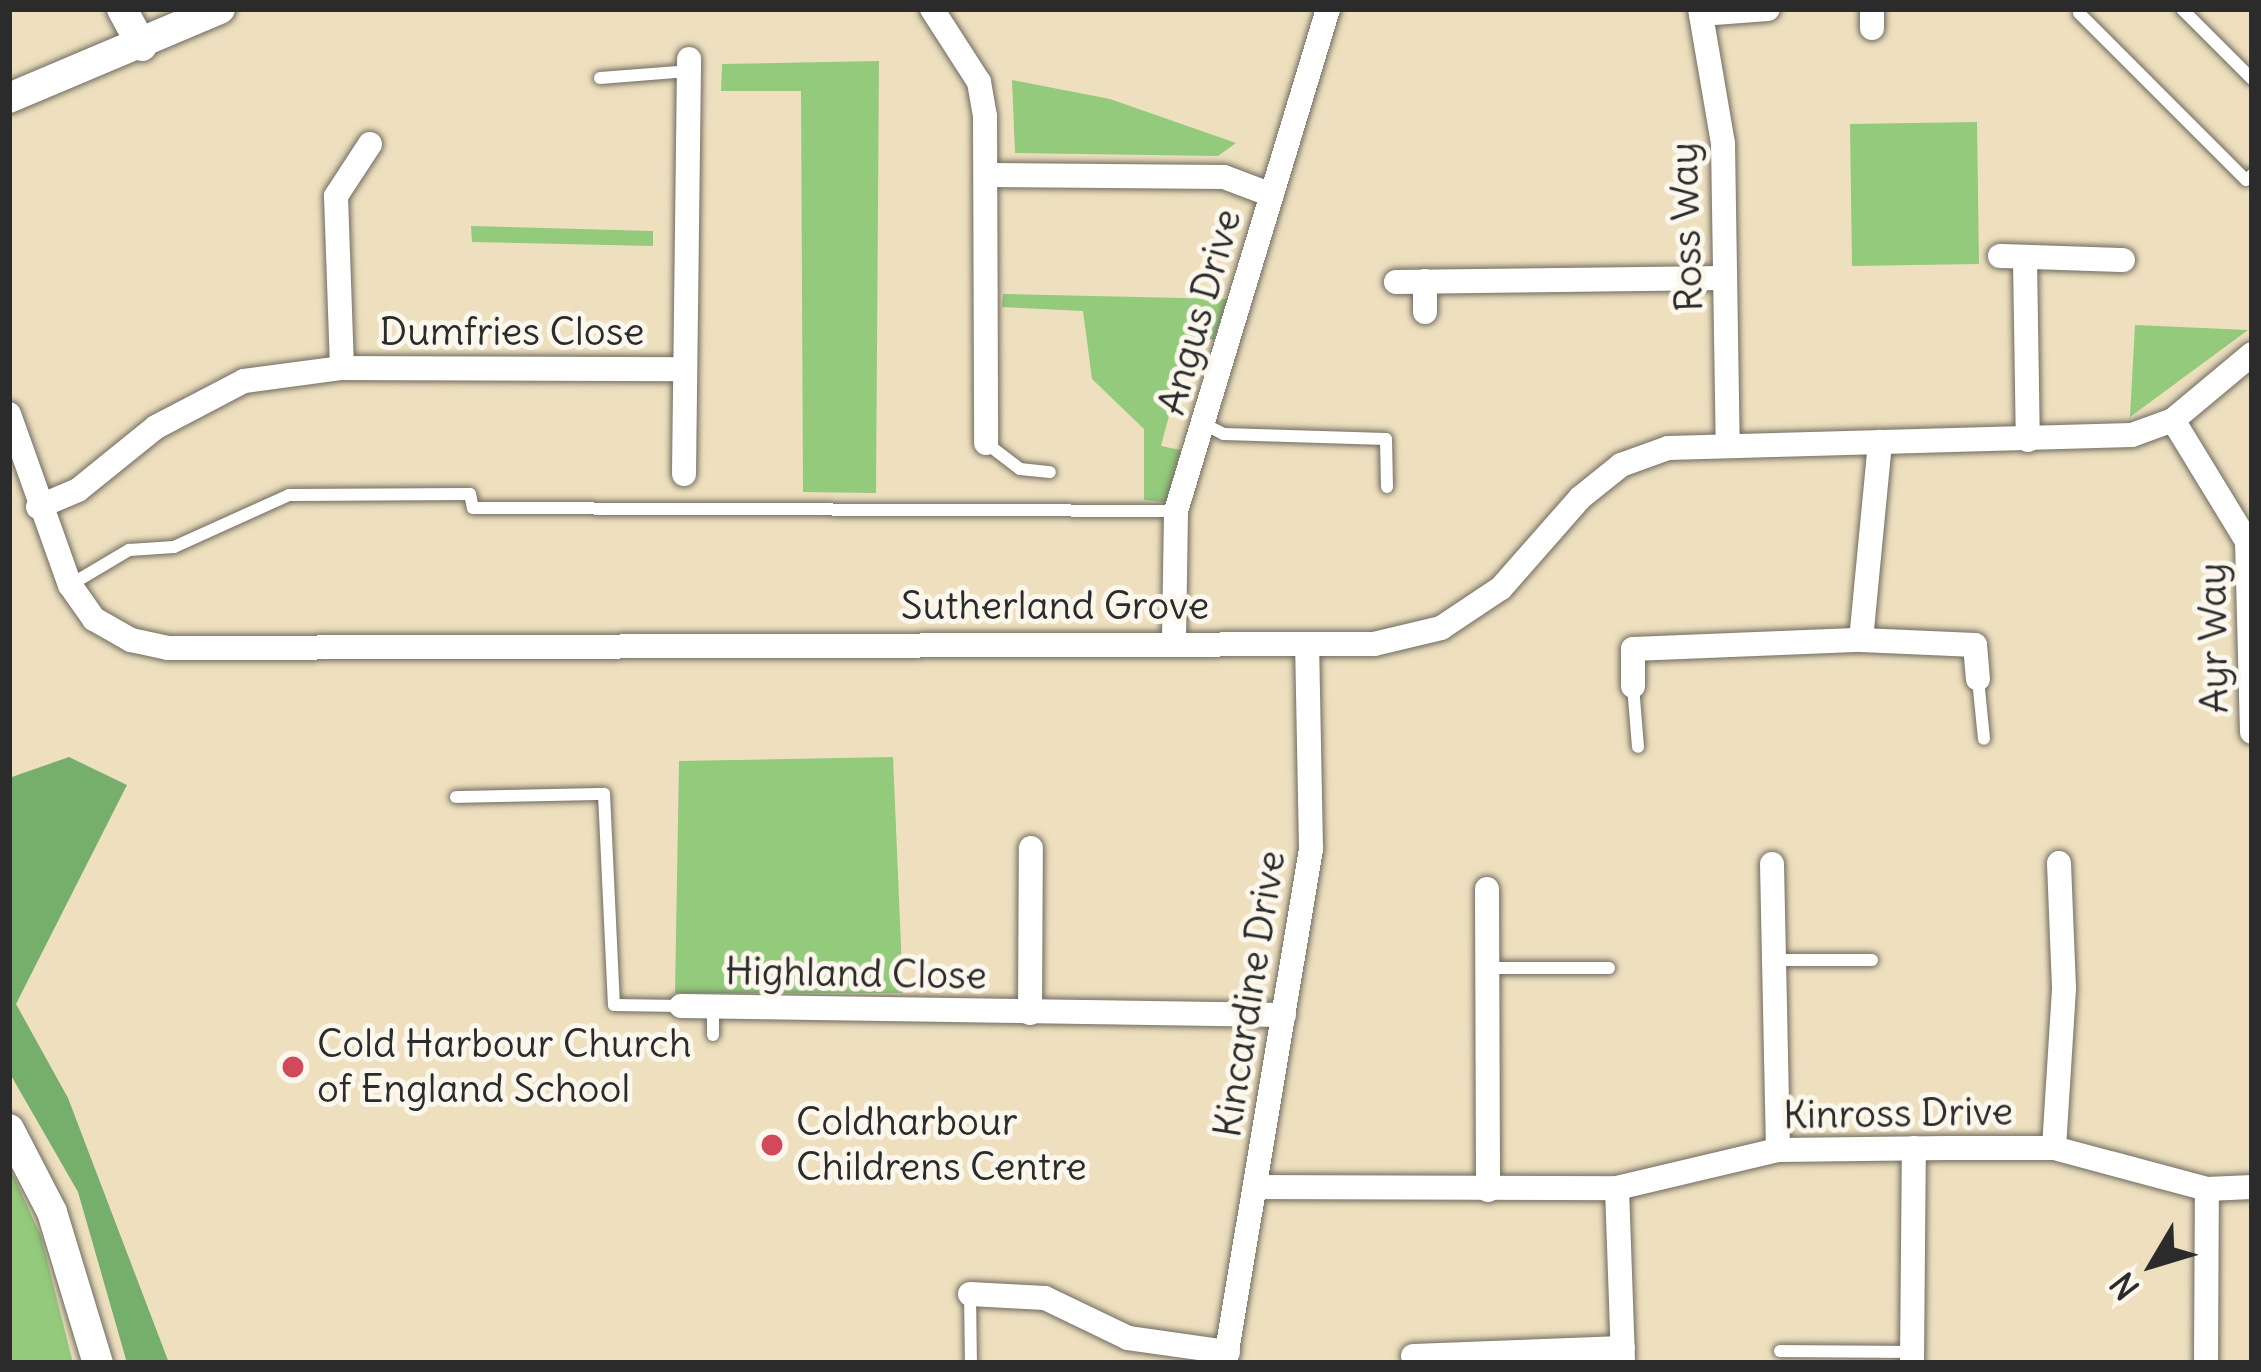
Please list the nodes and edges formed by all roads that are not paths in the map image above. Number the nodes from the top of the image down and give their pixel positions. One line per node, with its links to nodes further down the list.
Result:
1 (122, 9): 9 (street)
2 (220, 9): 9 (street)
3 (932, 9): 15 (street)
4 (1328, 9): 17 (street, Angus Drive)
5 (1768, 9): 7 (street)
6 (2182, 9): 12 (lane)
7 (1700, 11): 19 (street, Ross Way)
8 (2079, 13): 16 (lane)
9 (142, 46): 13 (street)
10 (689, 65): 11 (lane); 25 (street, Dumfries Close)
11 (600, 78)
12 (2252, 79)
13 (9, 98)
14 (370, 144): 24 (street, Dumfries Close)
15 (989, 175): 17 (street); 31 (street)
16 (2252, 175)
17 (1272, 194): 28 (street, Angus Drive)
18 (2123, 260): 29 (street)
19 (1724, 278): 20 (street); 32 (street, Ross Way)
20 (1425, 281): 21 (street); 22 (street)
21 (1396, 282)
22 (1425, 312)
23 (2252, 354): 27 (street)
24 (342, 368): 25 (street, Dumfries Close); 36 (street, Dumfries Close)
25 (682, 369): 34 (street, Dumfries Close)
26 (9, 414): 36 (street, Sutherland Grove)
27 (2173, 420): 29 (street, Sutherland Grove); 39 (street, Ayr Way)
28 (1206, 425): 35 (lane); 37 (street, Angus Drive)
29 (2028, 440): 30 (street, Sutherland Grove)
30 (1880, 442): 32 (street, Sutherland Grove); 41 (street)
31 (986, 443): 33 (lane)
32 (1728, 445): 42 (street, Sutherland Grove)
33 (1050, 472)
34 (684, 474)
35 (1387, 487)
36 (38, 507): 38 (street, Sutherland Grove)
37 (1176, 511): 38 (lane); 40 (street, Angus Drive)
38 (70, 584): 40 (street, Sutherland Grove)
39 (2251, 605): 45 (street, Ayr Way)
40 (1174, 638): 42 (street, Sutherland Grove)
41 (1861, 640): 43 (street); 44 (street)
42 (1307, 645): 60 (street, Kincardine Drive)
43 (1978, 679): 46 (lane)
44 (1633, 686): 47 (lane)
45 (2252, 732)
46 (1984, 739)
47 (1638, 747)
48 (456, 797): 57 (lane)
49 (1031, 848): 59 (street, Highland Close)
50 (2059, 863): 64 (street)
51 (1772, 864): 53 (street)
52 (1487, 889): 55 (street)
53 (1772, 960): 54 (lane); 65 (street)
54 (1872, 960)
55 (1488, 968): 56 (lane); 70 (street)
56 (1609, 968)
57 (681, 1006): 58 (street, Highland Close)
58 (713, 1007): 59 (street, Highland Close); 61 (lane)
59 (1030, 1013): 60 (street, Highland Close)
60 (1284, 1015): 66 (street, Kincardine Drive)
61 (712, 1035)
62 (9, 1129): 77 (street)
63 (1914, 1148): 64 (street, Kinross Drive); 65 (street, Kinross Drive); 75 (street)
64 (2054, 1148): 69 (street, Kinross Drive)
65 (1778, 1150): 68 (street, Kinross Drive)
66 (1257, 1187): 70 (street, Kinross Drive); 76 (street, Kincardine Drive)
67 (2252, 1187): 69 (street, Kinross Drive)
68 (1616, 1188): 70 (street, Kinross Drive); 74 (street)
69 (2207, 1189): 79 (street)
70 (1487, 1190)
71 (970, 1294): 76 (street, Kincardine Drive); 78 (lane, Kincardine Drive)
72 (1780, 1351): 75 (lane)
73 (1413, 1356): 74 (street)
74 (1623, 1356)
75 (1912, 1357)
76 (1227, 1358)
77 (98, 1363)
78 (971, 1363)
79 (2206, 1363)

